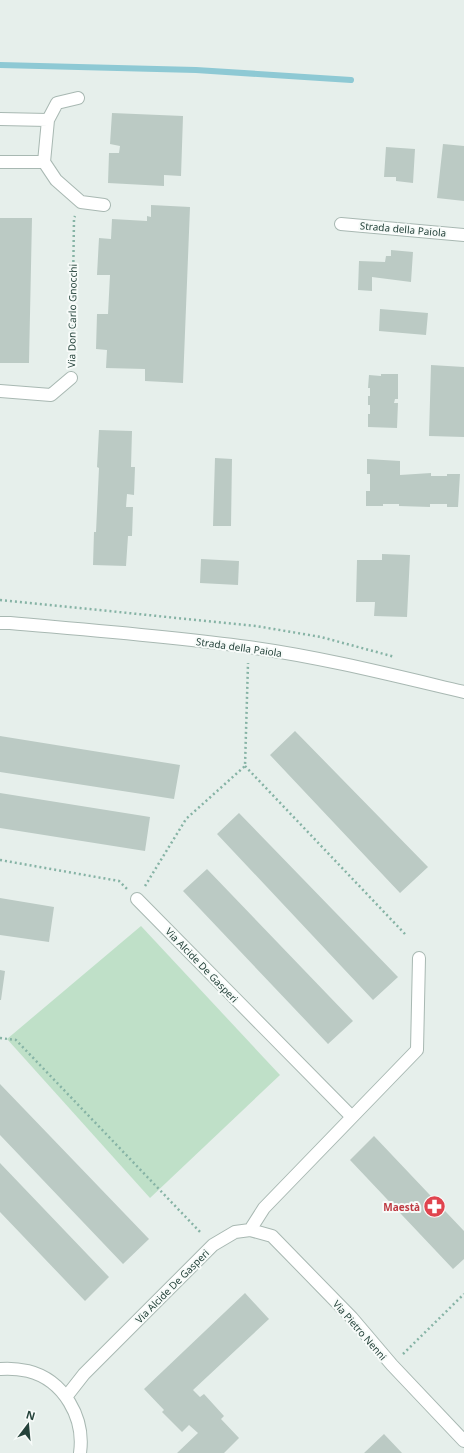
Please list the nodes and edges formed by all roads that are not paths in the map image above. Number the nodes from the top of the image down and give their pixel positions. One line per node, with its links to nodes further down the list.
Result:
1 (78, 98): 3 (street)
2 (0, 119): 3 (street)
3 (48, 120): 5 (street)
4 (0, 162): 5 (street)
5 (44, 162): 6 (street)
6 (104, 205)
7 (341, 224): 8 (street, Strada della Paiola)
8 (464, 235)
9 (71, 378): 10 (street, Via Don Carlo Gnocchi)
10 (0, 391)
11 (3, 622): 12 (street, Strada della Paiola)
12 (464, 692)
13 (137, 899): 15 (street, Via Alcide De Gasperi)
14 (419, 958): 15 (street)
15 (352, 1117): 16 (street)
16 (250, 1230): 18 (street, Via Alcide De Gasperi); 19 (street, Via Pietro Nenni)
17 (0, 1368): 18 (street)
18 (66, 1397): 20 (street)
19 (464, 1441)
20 (80, 1453)

